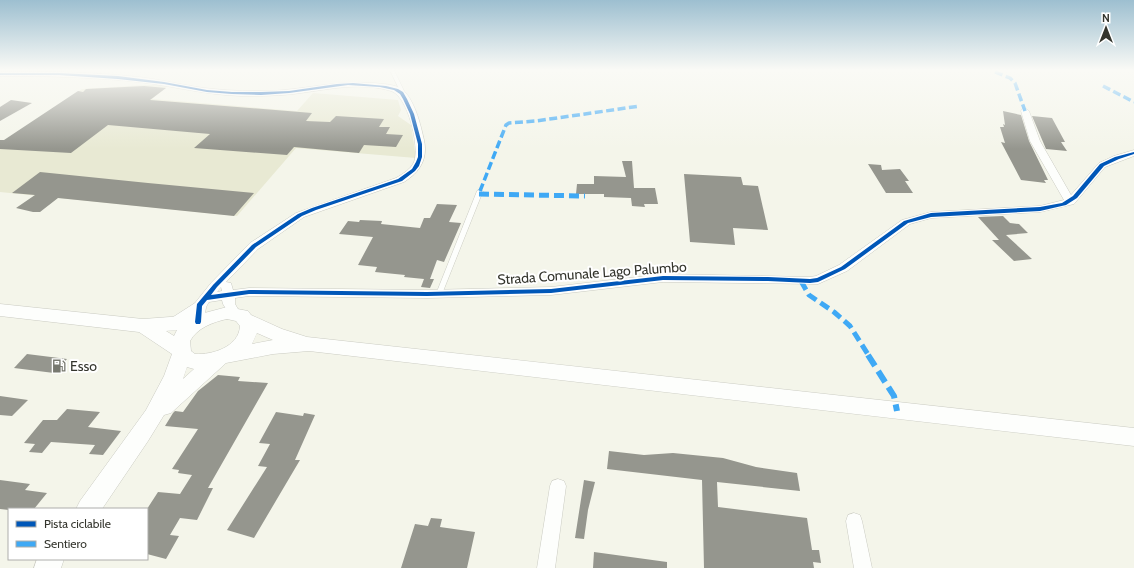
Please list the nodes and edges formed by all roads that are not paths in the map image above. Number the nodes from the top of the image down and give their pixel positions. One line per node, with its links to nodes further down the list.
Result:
1 (404, 97): 6 (street)
2 (1026, 111): 5 (street)
3 (1134, 153): 5 (street)
4 (480, 191): 8 (lane)
5 (1070, 202): 8 (street, Strada Comunale Lago Palumbo)
6 (228, 273): 7 (street); 9 (street)
7 (227, 294): 8 (street, Strada Comunale Lago Palumbo); 9 (street, Strada Comunale Lago Palumbo); 11 (street)
8 (439, 294)
9 (201, 309): 11 (main road); 12 (main road); 14 (main road)
10 (0, 310): 12 (main road)
11 (241, 317): 13 (main road); 15 (main road)
12 (143, 326): 14 (main road)
13 (309, 344): 15 (main road); 17 (main road)
14 (181, 352): 15 (main road); 16 (main road)
15 (223, 358): 16 (main road)
16 (154, 415): 19 (main road)
17 (1134, 437)
18 (558, 486): 21 (street)
19 (89, 508)
20 (854, 520): 22 (street)
21 (546, 568)
22 (864, 568)

